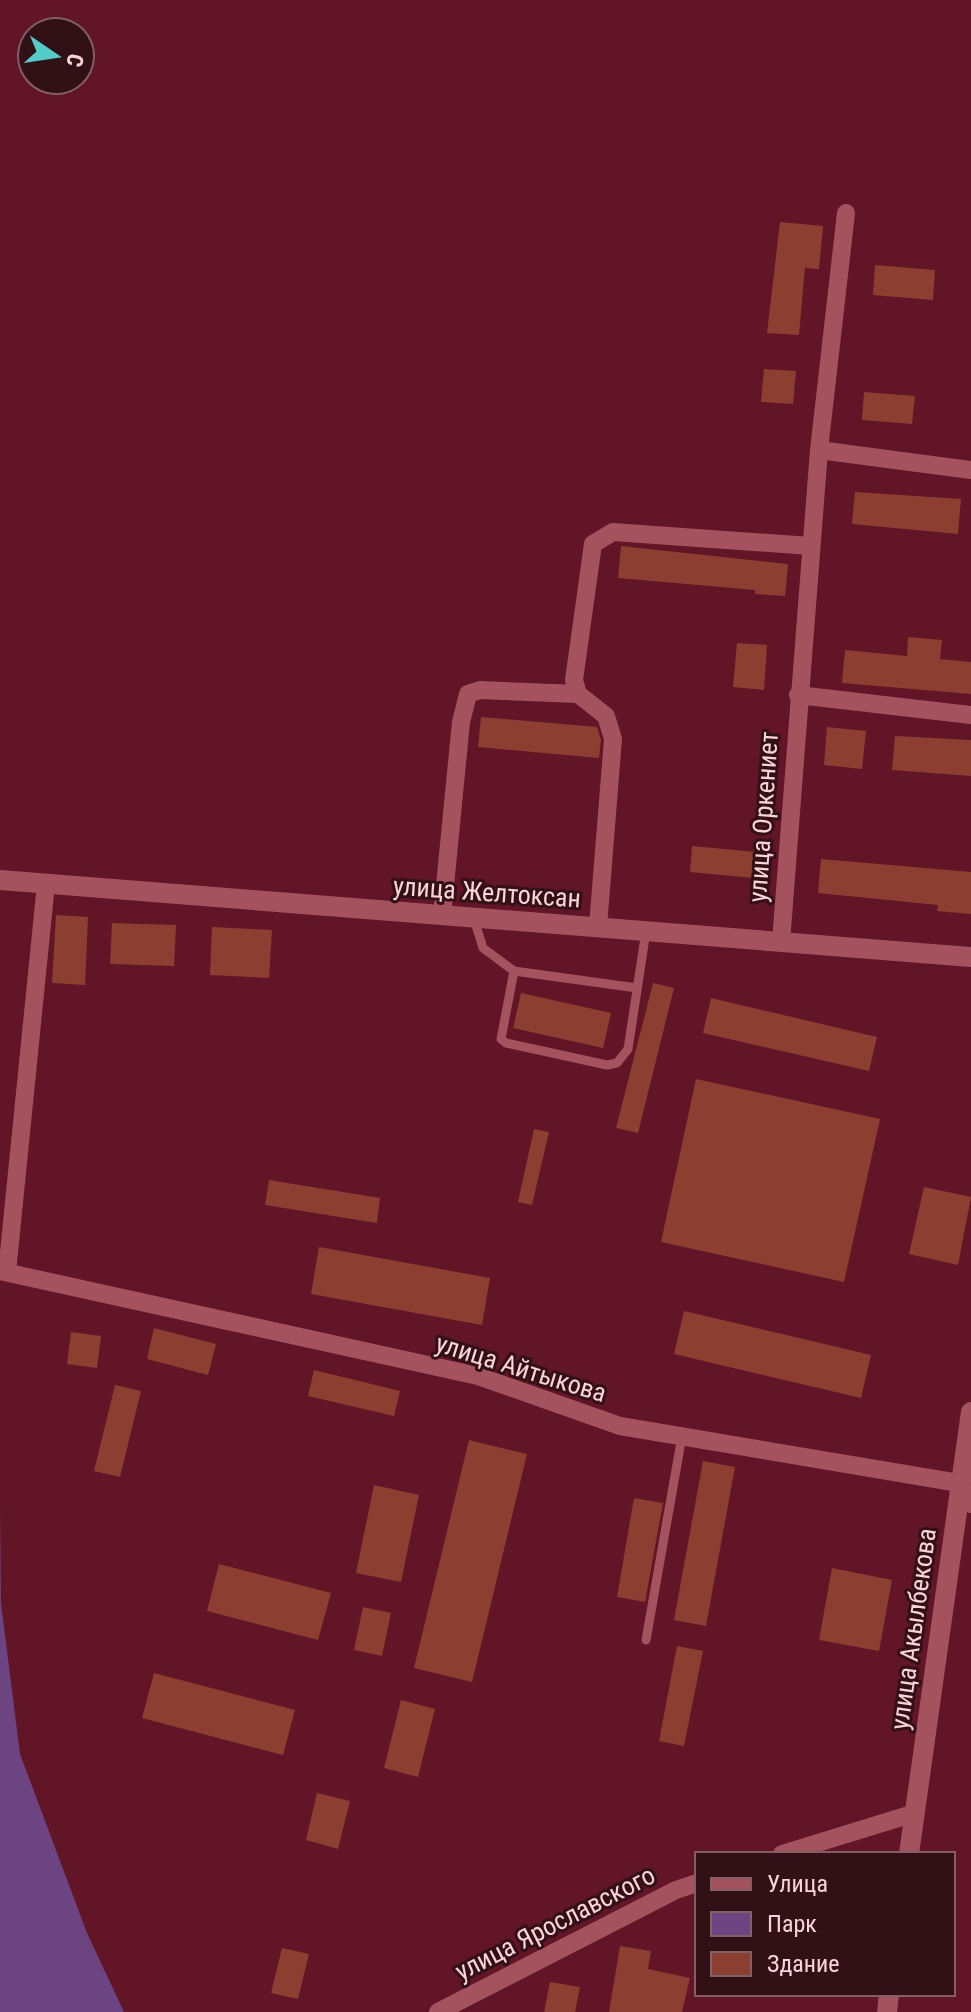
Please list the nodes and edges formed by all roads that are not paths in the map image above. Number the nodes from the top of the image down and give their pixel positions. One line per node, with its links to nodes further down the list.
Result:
1 (846, 213): 2 (street, улица Оркениет)
2 (819, 450): 3 (street); 4 (street, улица Оркениет)
3 (971, 470)
4 (811, 546): 5 (street); 6 (street, улица Оркениет)
5 (578, 694): 10 (street); 12 (street)
6 (798, 695): 7 (street); 14 (street, улица Оркениет)
7 (971, 715)
8 (0, 880): 9 (street, улица Желтоксан)
9 (46, 884): 10 (street, улица Желтоксан); 18 (street)
10 (442, 916): 11 (street, улица Желтоксан)
11 (473, 919): 12 (street, улица Желтоксан); 16 (lane)
12 (598, 926): 13 (street, улица Желтоксан)
13 (646, 931): 14 (street, улица Желтоксан); 17 (lane)
14 (781, 942): 15 (street, улица Желтоксан)
15 (971, 957)
16 (514, 971): 17 (lane); 17 (lane)
17 (637, 988)
18 (3, 1271): 20 (street, улица Айтыкова)
19 (971, 1412): 21 (street, улица Акылбекова)
20 (682, 1436): 21 (street, улица Айтыкова); 23 (lane)
21 (959, 1483): 22 (street); 24 (street, улица Акылбекова)
22 (971, 1504)
23 (646, 1640)
24 (915, 1813): 25 (street); 26 (street, улица Акылбекова)
25 (788, 1852)
26 (909, 1852)
27 (695, 1884): 28 (street, улица Ярославского)
28 (438, 2012)

